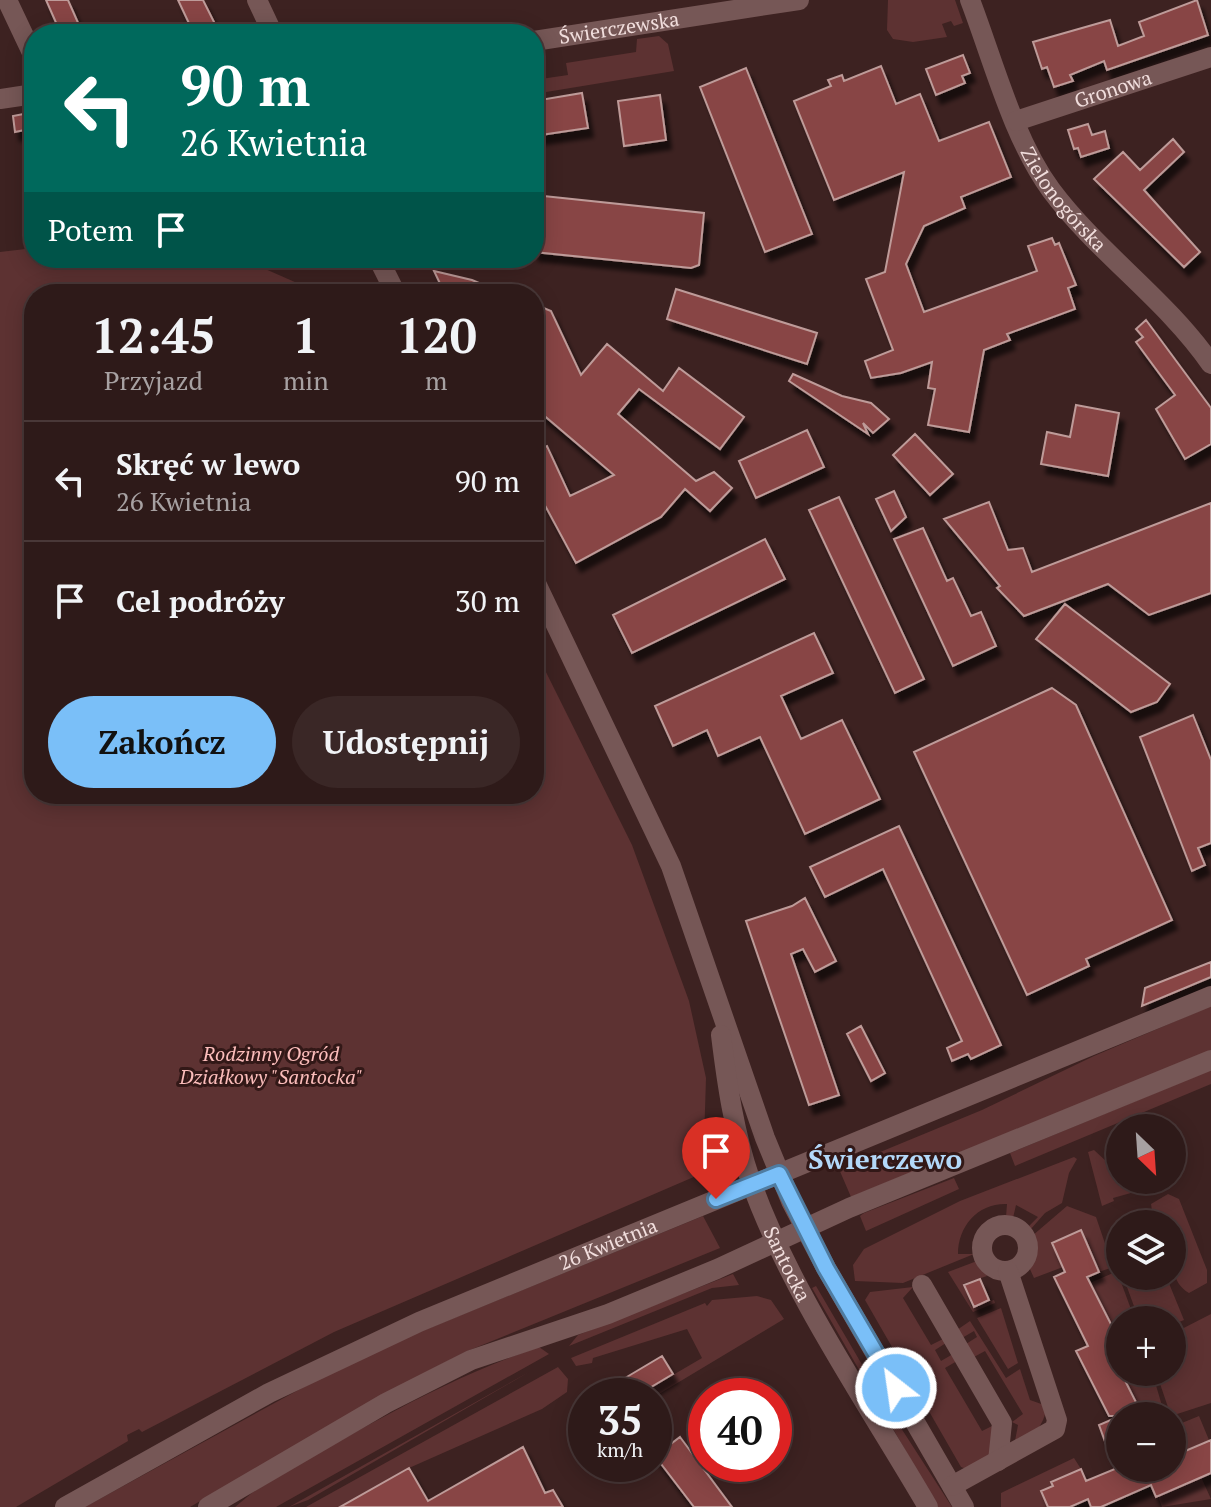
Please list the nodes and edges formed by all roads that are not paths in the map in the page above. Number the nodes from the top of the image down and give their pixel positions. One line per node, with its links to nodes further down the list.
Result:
1 (7, 0): 6 (street)
2 (257, 0): 5 (street)
3 (799, 0): 7 (street, Świerczewska)
4 (970, 0): 11 (street, Zielonogórska)
5 (268, 24)
6 (24, 36)
7 (544, 39)
8 (1211, 57): 11 (street, Gronowa)
9 (24, 95): 10 (street)
10 (0, 99)
11 (1016, 121): 12 (street, Zielonogórska)
12 (1211, 364)
13 (544, 600): 14 (street, Santocka)
14 (717, 995): 17 (street, Santocka); 18 (street, Santocka)
15 (1211, 996): 17 (street, 26 Kwietnia)
16 (1211, 1060): 19 (street)
17 (779, 1174): 18 (street, 26 Kwietnia); 19 (street, Santocka)
18 (752, 1185): 20 (street, Santocka); 25 (street, 26 Kwietnia)
19 (804, 1228): 20 (street); 24 (street, Santocka)
20 (776, 1242): 26 (street); 27 (street, Santocka)
21 (1008, 1271): 23 (street)
22 (922, 1285): 23 (street)
23 (998, 1461): 24 (street)
24 (952, 1486): 28 (street, Santocka)
25 (65, 1507)
26 (208, 1507)
27 (928, 1507)
28 (964, 1507)

